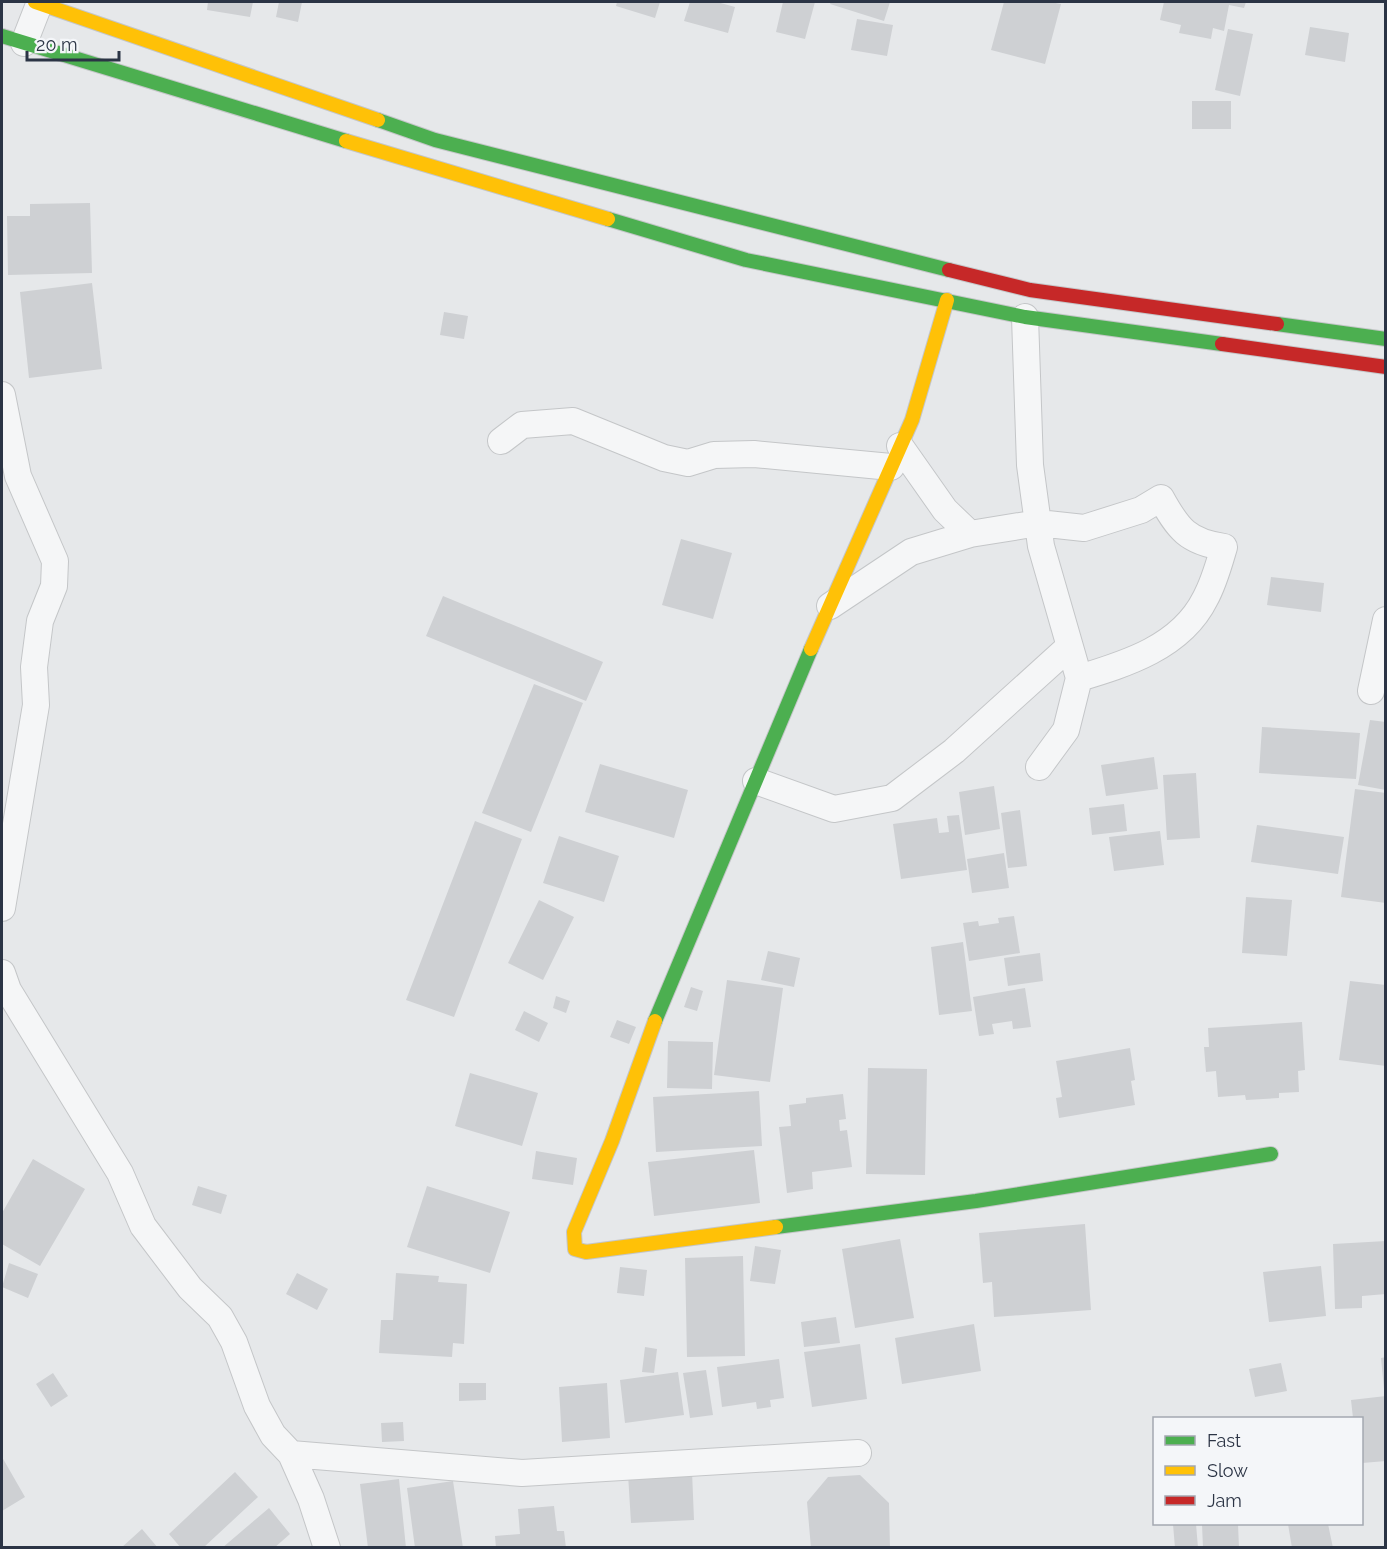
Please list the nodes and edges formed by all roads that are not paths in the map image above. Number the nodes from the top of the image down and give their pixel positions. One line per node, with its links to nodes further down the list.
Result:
1 (38, 2): 2 (street); 5 (main road)
2 (13, 40): 3 (main road)
3 (946, 300): 4 (main road); 9 (main road)
4 (1025, 317): 6 (main road); 10 (street)
5 (1386, 339)
6 (1386, 367)
7 (2, 395): 19 (street)
8 (501, 441): 9 (street)
9 (896, 456): 11 (street); 12 (main road)
10 (1038, 524): 11 (street); 14 (street); 15 (street)
11 (970, 534): 12 (street)
12 (830, 606): 18 (main road)
13 (1386, 620): 16 (street)
14 (1070, 648): 15 (street); 18 (street)
15 (1079, 678): 17 (street)
16 (1371, 691)
17 (1039, 768)
18 (756, 781): 21 (main road)
19 (2, 908)
20 (2, 973): 23 (street)
21 (1271, 1154)
22 (858, 1453): 23 (street)
23 (291, 1454): 24 (street)
24 (327, 1548)

